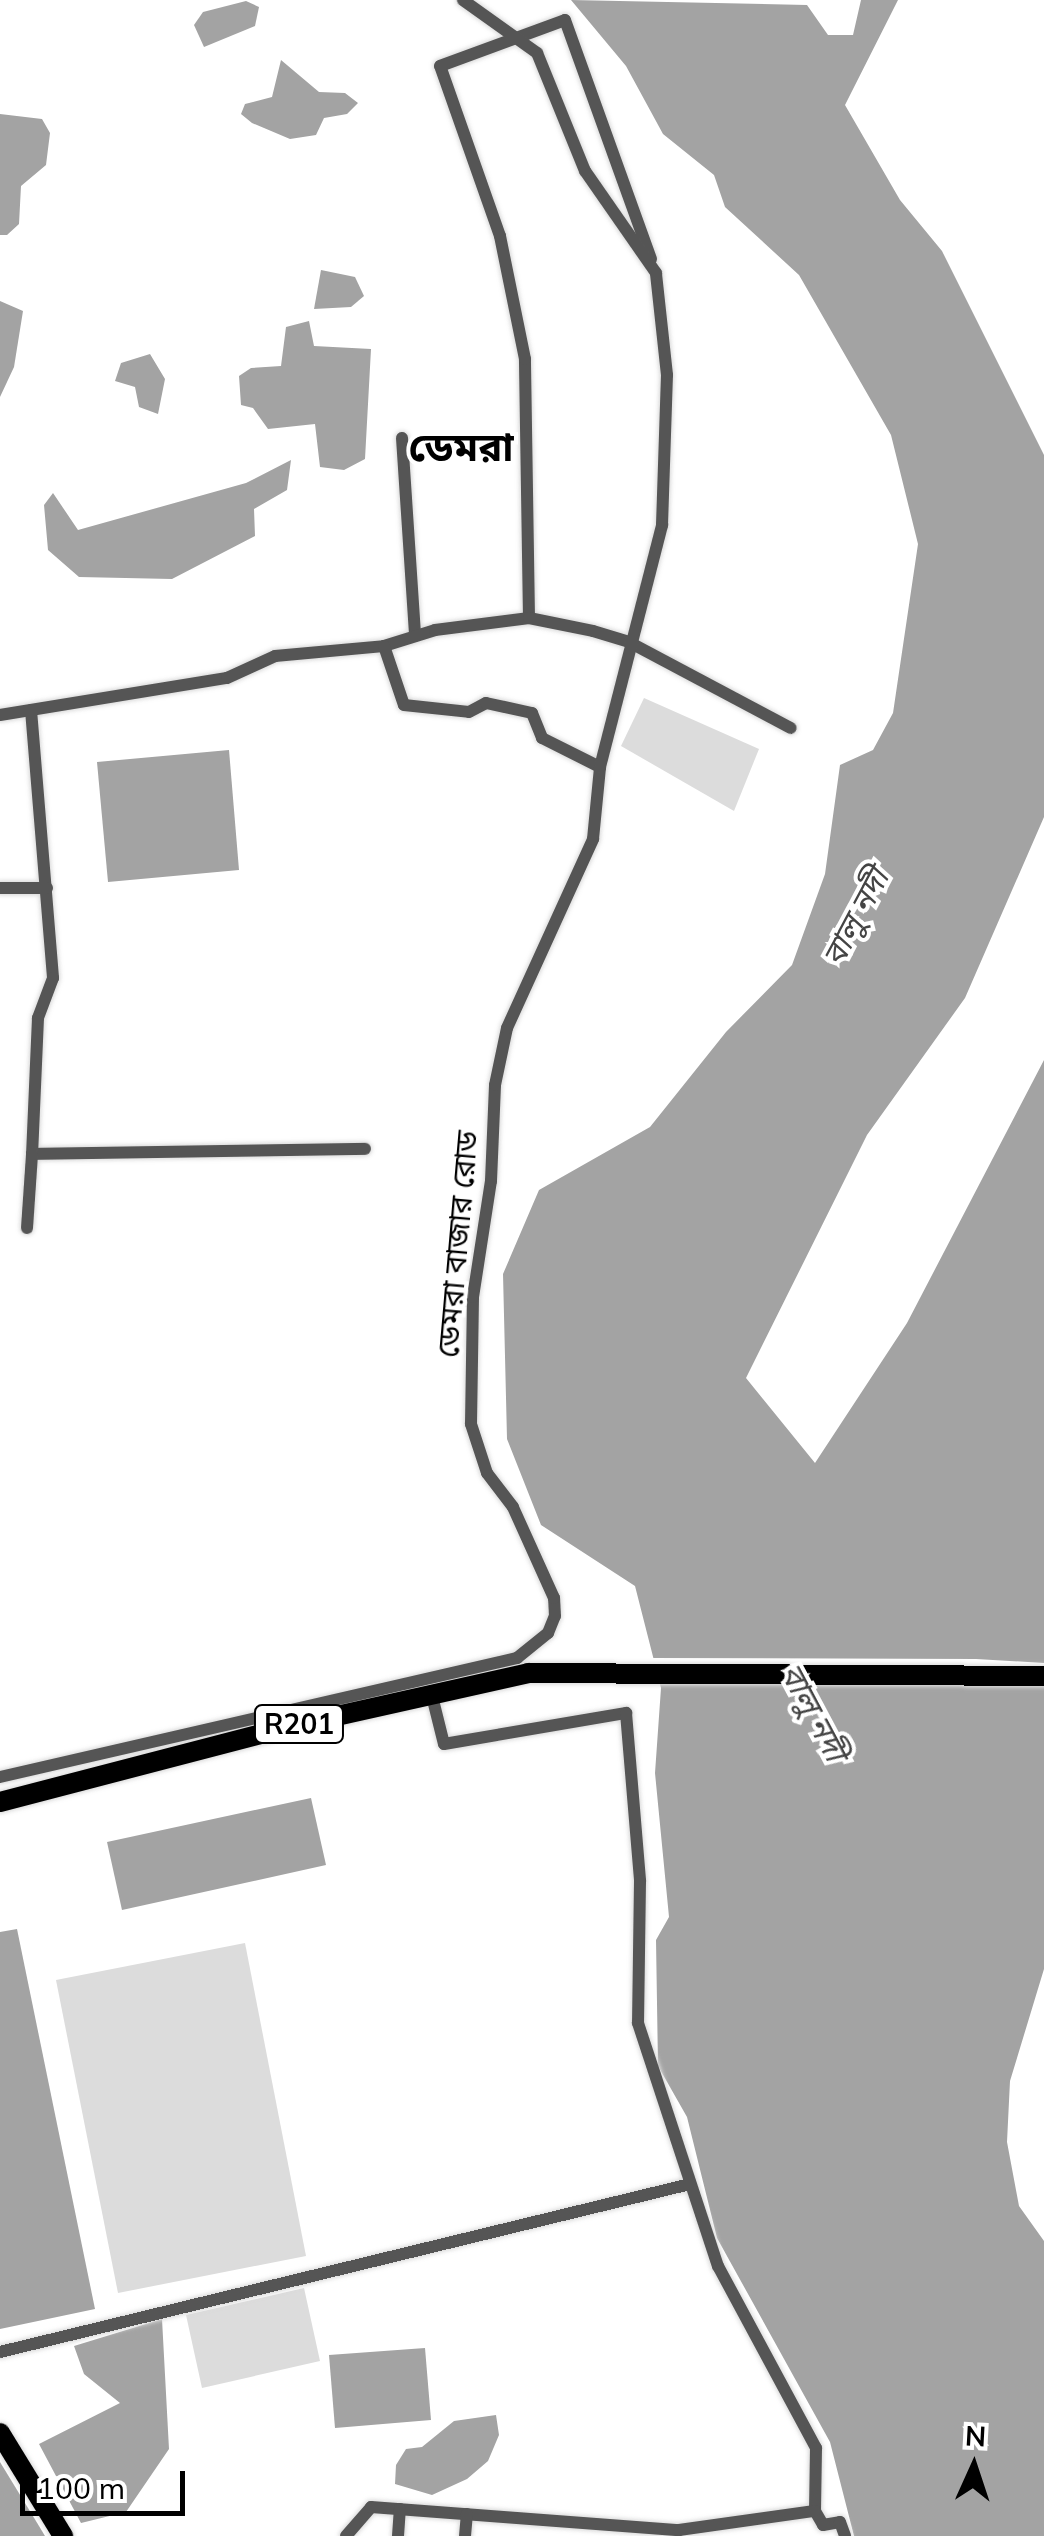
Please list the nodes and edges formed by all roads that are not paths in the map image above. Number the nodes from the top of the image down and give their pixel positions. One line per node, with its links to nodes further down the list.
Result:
1 (464, 0): 2 (street)
2 (515, 41): 3 (street); 3 (street, ডেমরা বাজার রোড); 5 (street)
3 (656, 273): 7 (street, ডেমরা বাজার রোড)
4 (402, 438): 6 (street)
5 (530, 618): 6 (street); 7 (street)
6 (415, 636): 8 (street)
7 (629, 642): 11 (street); 12 (street, ডেমরা বাজার রোড)
8 (384, 646): 9 (street); 12 (street)
9 (31, 710): 10 (street); 14 (street)
10 (0, 715)
11 (790, 728)
12 (600, 767): 20 (street, ডেমরা বাজার রোড)
13 (0, 888): 14 (street)
14 (47, 888): 16 (street)
15 (365, 1148): 16 (street)
16 (32, 1154): 17 (street)
17 (27, 1228)
18 (1044, 1676): 21 (main road, R201)
19 (434, 1704): 22 (street)
20 (0, 1777)
21 (0, 1802)
22 (690, 2184): 23 (street); 26 (street)
23 (0, 2352)
24 (0, 2433): 30 (main road)
25 (400, 2509): 27 (street); 31 (street); 32 (street)
26 (815, 2511): 29 (street); 34 (street)
27 (467, 2514): 28 (street); 33 (street)
28 (605, 2532): 29 (street)
29 (659, 2532)
30 (63, 2536)
31 (346, 2536)
32 (398, 2536)
33 (465, 2536)
34 (845, 2536)

